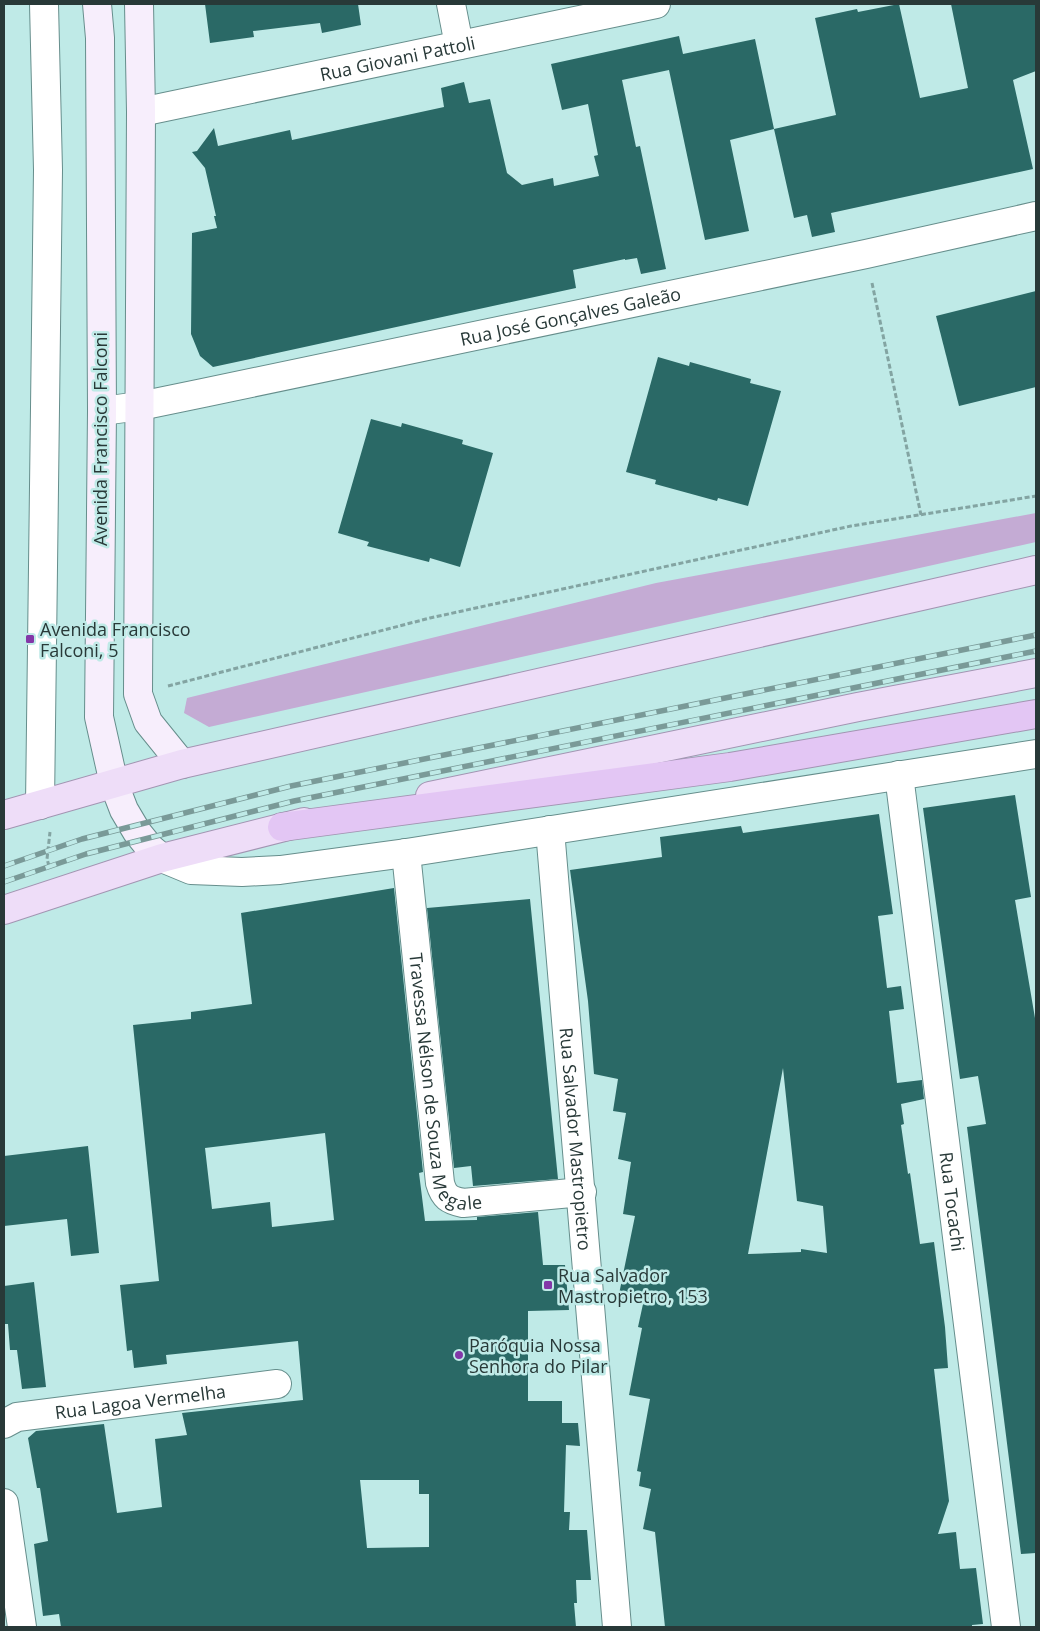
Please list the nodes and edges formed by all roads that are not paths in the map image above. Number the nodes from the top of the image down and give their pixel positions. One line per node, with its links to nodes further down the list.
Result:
1 (44, 4): 18 (street)
2 (97, 4): 10 (main road, Avenida Francisco Falconi)
3 (139, 4): 7 (main road)
4 (451, 4): 6 (street)
5 (656, 4): 6 (street, Rua Giovani Pattoli)
6 (459, 45): 7 (street, Rua Giovani Pattoli)
7 (141, 112): 9 (main road)
8 (1036, 216): 9 (street, Rua José Gonçalves Galeão)
9 (140, 406): 10 (street, Rua José Gonçalves Galeão); 15 (main road)
10 (102, 411): 17 (main road, Avenida Francisco Falconi)
11 (1036, 570): 15 (main road)
12 (1036, 673): 20 (main road)
13 (1036, 714): 20 (highway)
14 (1035, 761): 16 (street)
15 (182, 764): 17 (main road)
16 (899, 776): 21 (street); 31 (street, Rua Tocachi)
17 (114, 784): 18 (main road); 23 (main road, Avenida Francisco Falconi)
18 (40, 805): 19 (main road)
19 (4, 815)
20 (282, 827): 23 (main road)
21 (550, 830): 22 (street); 25 (street, Rua Salvador Mastropietro)
22 (406, 853): 23 (street); 25 (street, Travessa Nélson de Souza Megale)
23 (162, 858): 24 (main road)
24 (4, 910)
25 (582, 1192): 30 (street, Rua Salvador Mastropietro)
26 (277, 1384): 27 (street, Rua Lagoa Vermelha)
27 (4, 1424)
28 (4, 1503): 29 (street)
29 (22, 1627)
30 (618, 1627)
31 (1006, 1627)

